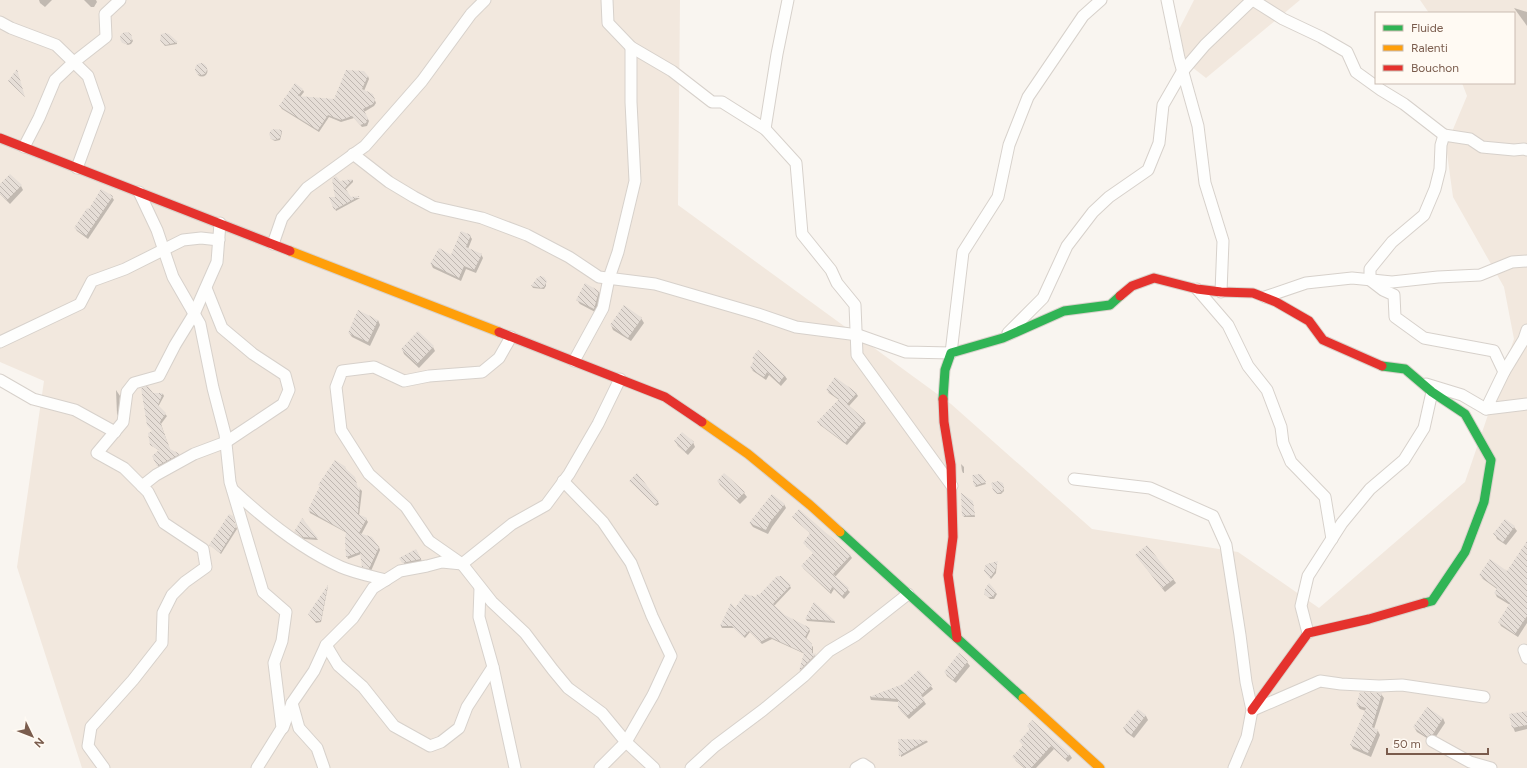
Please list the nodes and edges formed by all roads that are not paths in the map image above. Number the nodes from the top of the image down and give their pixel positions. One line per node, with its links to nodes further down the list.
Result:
1 (120, 0): 10 (street)
2 (485, 0): 17 (street)
3 (607, 0): 9 (street)
4 (788, 0): 12 (street)
5 (1100, 0): 37 (street)
6 (1167, 0): 11 (street)
7 (1252, 0): 11 (street); 13 (street)
8 (0, 22): 10 (street)
9 (631, 47): 12 (street); 25 (street)
10 (74, 62): 15 (street); 18 (street)
11 (1182, 72): 29 (street); 35 (street)
12 (765, 129): 33 (street)
13 (1444, 135): 16 (street); 26 (street)
14 (0, 138): 15 (street)
15 (24, 147): 18 (street)
16 (1527, 150)
17 (353, 154): 22 (street); 25 (street)
18 (77, 168): 19 (street)
19 (139, 192): 20 (street); 23 (street)
20 (220, 224): 21 (street); 22 (street)
21 (219, 240): 23 (street); 27 (street)
22 (273, 244): 34 (street)
23 (164, 249): 31 (street); 36 (street)
24 (1527, 261): 26 (street)
25 (609, 278): 33 (street); 38 (street)
26 (1370, 280): 30 (street); 39 (street)
27 (206, 288): 31 (street); 47 (street)
28 (1197, 289): 29 (street); 35 (street); 53 (street)
29 (1221, 292): 30 (street)
30 (1265, 297): 42 (street)
31 (194, 314): 46 (street); 47 (street)
32 (1527, 330): 39 (street)
33 (858, 335): 37 (street); 51 (street)
34 (511, 337): 38 (street); 54 (street)
35 (1003, 338): 37 (street)
36 (0, 342)
37 (951, 353): 51 (street)
38 (574, 361): 40 (street)
39 (1504, 372): 45 (street)
40 (620, 379): 49 (street); 57 (street)
41 (0, 380): 46 (street)
42 (1421, 383): 43 (street); 45 (street)
43 (1432, 392): 53 (street); 58 (street)
44 (1527, 404): 45 (street)
45 (1486, 409)
46 (115, 432): 50 (street)
47 (226, 442): 50 (street); 52 (street)
48 (1074, 478): 64 (street)
49 (563, 481): 54 (street); 67 (street)
50 (142, 486): 68 (street)
51 (952, 486): 59 (street)
52 (232, 490): 55 (street); 65 (street)
53 (1332, 539): 58 (street)
54 (462, 564): 55 (street); 56 (street)
55 (386, 580): 60 (street)
56 (480, 588): 61 (street); 67 (street)
57 (908, 594): 59 (street); 74 (street)
58 (1308, 633): 64 (street)
59 (957, 638): 77 (street)
60 (326, 645): 61 (street); 63 (street)
61 (493, 667): 71 (street)
62 (1484, 697): 64 (street)
63 (292, 703): 65 (street); 70 (street)
64 (1252, 710): 78 (street)
65 (282, 728): 69 (street)
66 (1432, 741): 79 (street)
67 (626, 742): 72 (street); 73 (street)
68 (104, 768)
69 (257, 768)
70 (324, 768)
71 (514, 768)
72 (600, 768)
73 (654, 768)
74 (691, 768)
75 (856, 768): 76 (street)
76 (869, 768)
77 (1100, 768)
78 (1234, 768)
79 (1492, 768)

